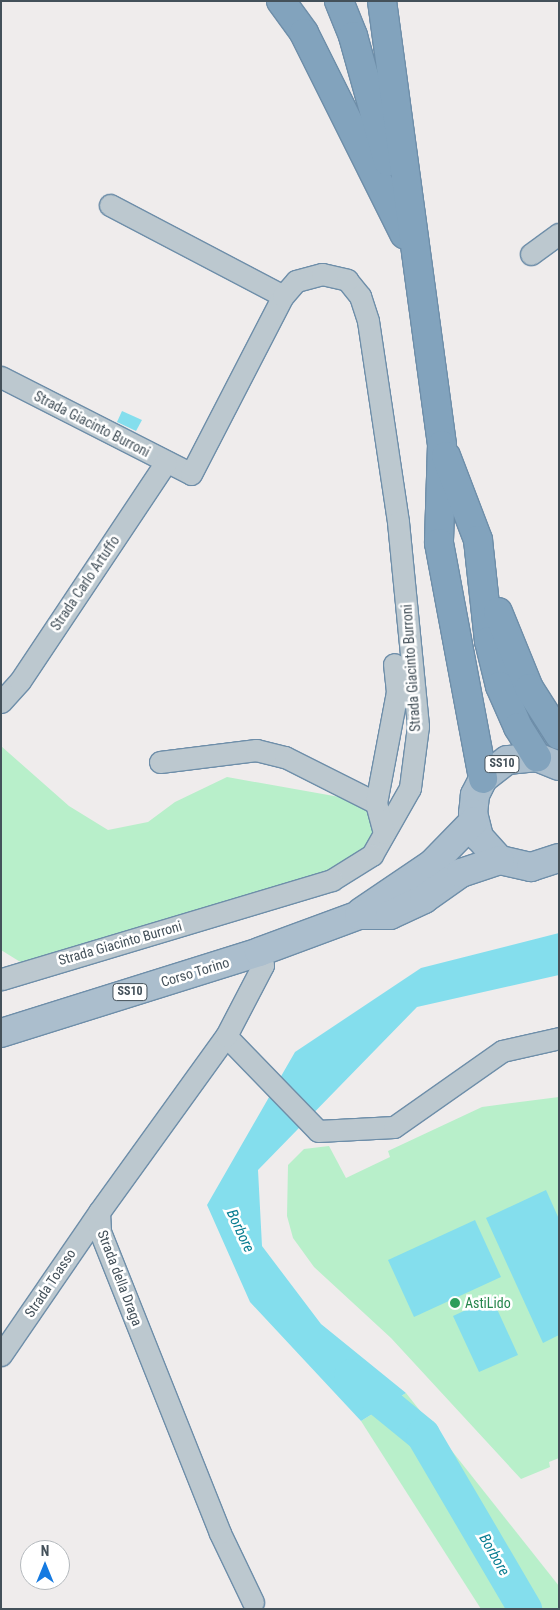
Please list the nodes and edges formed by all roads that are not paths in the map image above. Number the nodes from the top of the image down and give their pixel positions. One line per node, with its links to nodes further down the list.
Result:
1 (281, 1): 6 (highway)
2 (339, 1): 6 (highway)
3 (382, 1): 6 (highway)
4 (110, 205): 8 (street)
5 (559, 234): 7 (street)
6 (414, 254): 10 (highway)
7 (531, 254)
8 (283, 296): 11 (street, Strada Giacinto Burroni); 21 (street, Strada Giacinto Burroni)
9 (1, 377): 11 (street, Strada Giacinto Burroni)
10 (442, 446): 12 (highway); 18 (highway)
11 (166, 462): 14 (street, Strada Carlo Artuffo)
12 (482, 560): 15 (highway); 16 (highway)
13 (394, 664): 19 (street)
14 (1, 702)
15 (559, 735)
16 (548, 761): 18 (main road, SS10)
17 (160, 762): 19 (street)
18 (483, 779): 20 (main road, SS10)
19 (376, 803): 21 (street)
20 (474, 821): 23 (main road, SS10); 24 (main road, Corso Torino)
21 (384, 832): 26 (street, Strada Giacinto Burroni)
22 (559, 858): 23 (main road)
23 (500, 860): 24 (main road, Corso Torino)
24 (359, 915): 25 (main road, Corso Torino / SS10)
25 (259, 952): 27 (main road, Corso Torino / SS10); 28 (street, Strada della Draga)
26 (1, 979)
27 (1, 1033)
28 (226, 1036): 29 (street); 30 (street, Strada della Draga)
29 (559, 1038)
30 (99, 1212): 31 (street, Strada Toasso); 32 (street, Strada della Draga)
31 (1, 1355)
32 (253, 1602)

